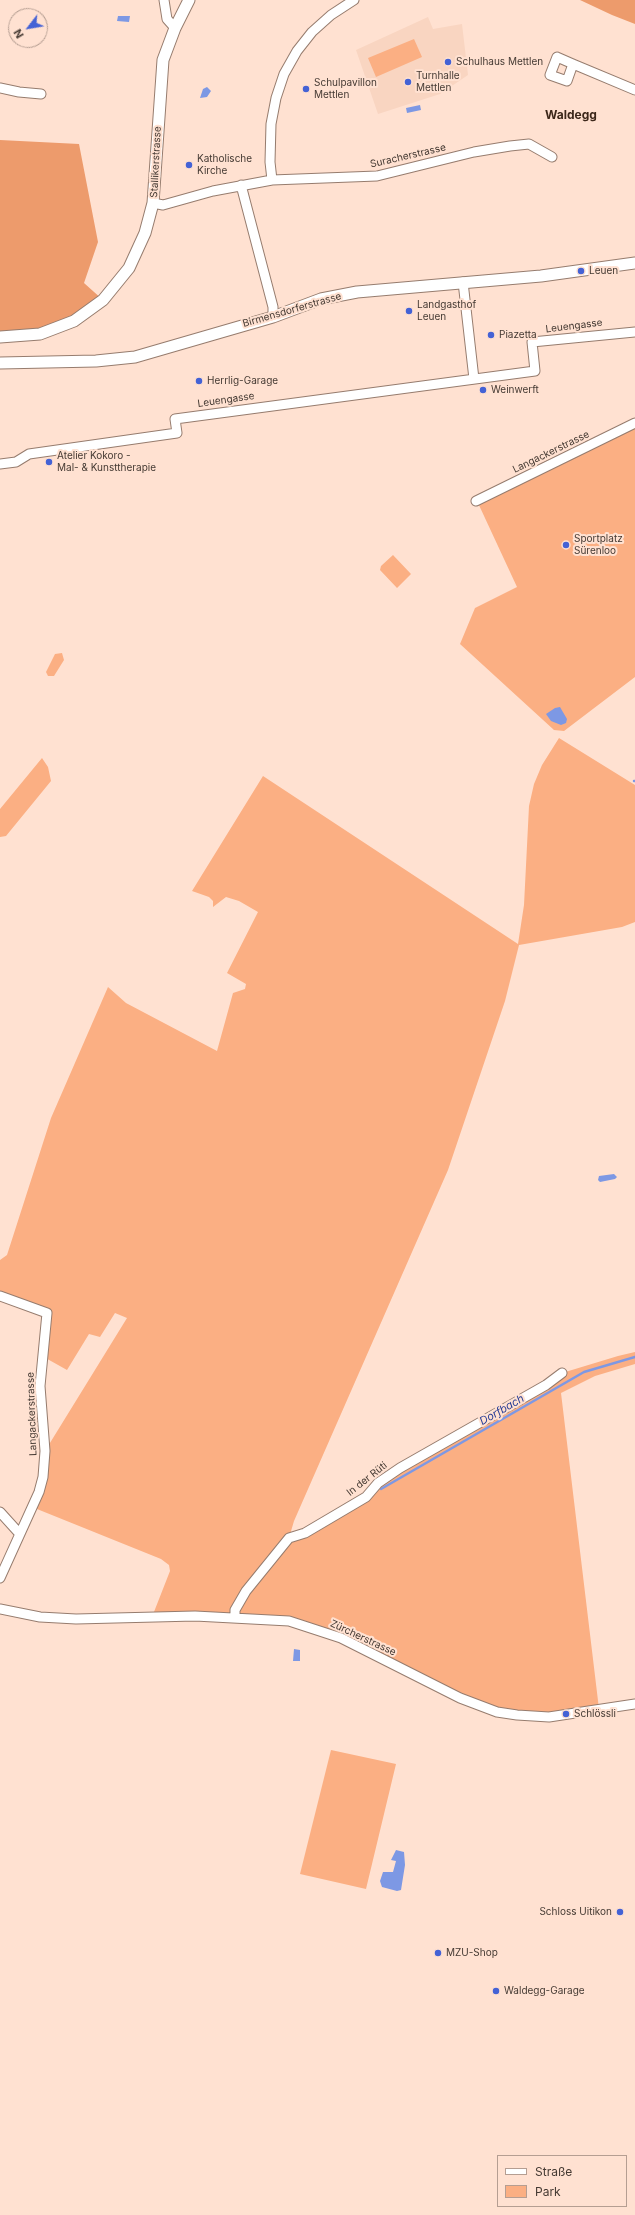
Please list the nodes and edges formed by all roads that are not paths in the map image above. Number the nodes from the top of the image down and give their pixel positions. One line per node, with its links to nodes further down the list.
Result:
1 (164, 0): 4 (street)
2 (189, 0): 4 (main road, Stallikerstrasse)
3 (354, 0): 10 (street)
4 (175, 28): 12 (main road, Stallikerstrasse)
5 (573, 64): 7 (street)
6 (0, 88): 8 (street)
7 (635, 90)
8 (40, 94)
9 (552, 157): 10 (street, Suracherstrasse)
10 (272, 180): 11 (street, Suracherstrasse)
11 (241, 185): 12 (street, Suracherstrasse); 15 (street)
12 (153, 203): 17 (main road, Stallikerstrasse)
13 (635, 263): 14 (main road, Birmensdorferstrasse)
14 (462, 282): 15 (main road, Birmensdorferstrasse); 19 (street)
15 (273, 316): 18 (main road, Birmensdorferstrasse)
16 (635, 332): 19 (street, Leuengasse)
17 (0, 337)
18 (0, 363)
19 (474, 379): 21 (street, Leuengasse)
20 (635, 423): 22 (street, Langackerstrasse)
21 (0, 464)
22 (476, 501)
23 (0, 1296): 26 (street, Langackerstrasse)
24 (562, 1373): 29 (street, In der Rüti)
25 (0, 1512): 26 (street)
26 (20, 1533): 27 (street, Langackerstrasse)
27 (0, 1578)
28 (4, 1610): 29 (street, Zürcherstrasse)
29 (235, 1617): 30 (street, Zürcherstrasse)
30 (635, 1704)

